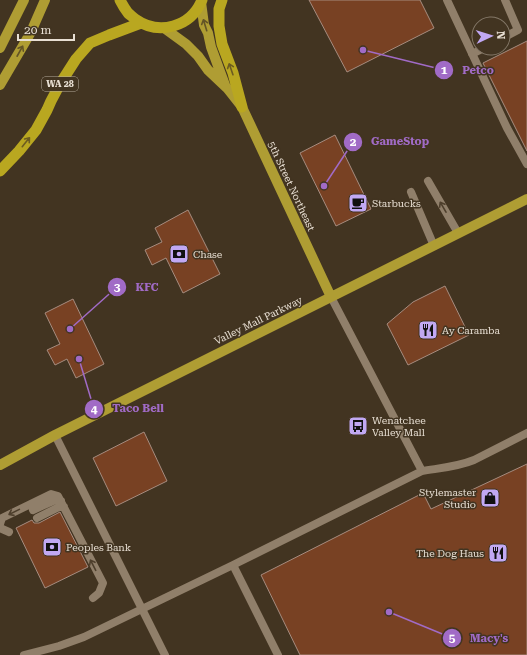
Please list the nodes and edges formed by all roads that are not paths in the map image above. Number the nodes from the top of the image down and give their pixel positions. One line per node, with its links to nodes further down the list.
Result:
1 (24, 0): 11 (main road)
2 (46, 0): 14 (main road, one-way to 2)
3 (120, 0): 8 (highway)
4 (222, 0): 16 (highway, one-way to 4)
5 (447, 0): 12 (lane)
6 (504, 0): 10 (lane)
7 (202, 1): 9 (highway); 15 (main road, 5th Street Northeast, one-way to 7)
8 (142, 23): 9 (highway); 18 (highway, WA 28, one-way to 8)
9 (164, 28): 15 (main road, 5th Street Northeast)
10 (511, 34)
11 (0, 48)
12 (471, 52)
13 (473, 56): 17 (lane)
14 (0, 84)
15 (227, 88): 16 (main road, 5th Street Northeast)
16 (242, 107): 24 (main road, 5th Street Northeast)
17 (527, 164)
18 (0, 171)
19 (428, 181): 22 (lane, one-way to 19)
20 (411, 192): 23 (lane)
21 (527, 198): 22 (main road, Valley Mall Parkway)
22 (458, 233): 23 (main road, Valley Mall Parkway)
23 (434, 246): 24 (main road, Valley Mall Parkway)
24 (331, 297): 26 (main road, Valley Mall Parkway); 28 (lane)
25 (527, 433): 28 (lane)
26 (55, 435): 27 (main road, Valley Mall Parkway); 34 (lane)
27 (0, 465)
28 (422, 471): 32 (lane)
29 (62, 504): 30 (lane); 31 (lane, one-way to 31); 33 (lane, one-way to 29)
30 (35, 514)
31 (3, 527)
32 (233, 565): 34 (lane); 37 (lane)
33 (93, 598)
34 (141, 609): 35 (lane); 36 (lane)
35 (24, 655)
36 (165, 655)
37 (278, 655)

